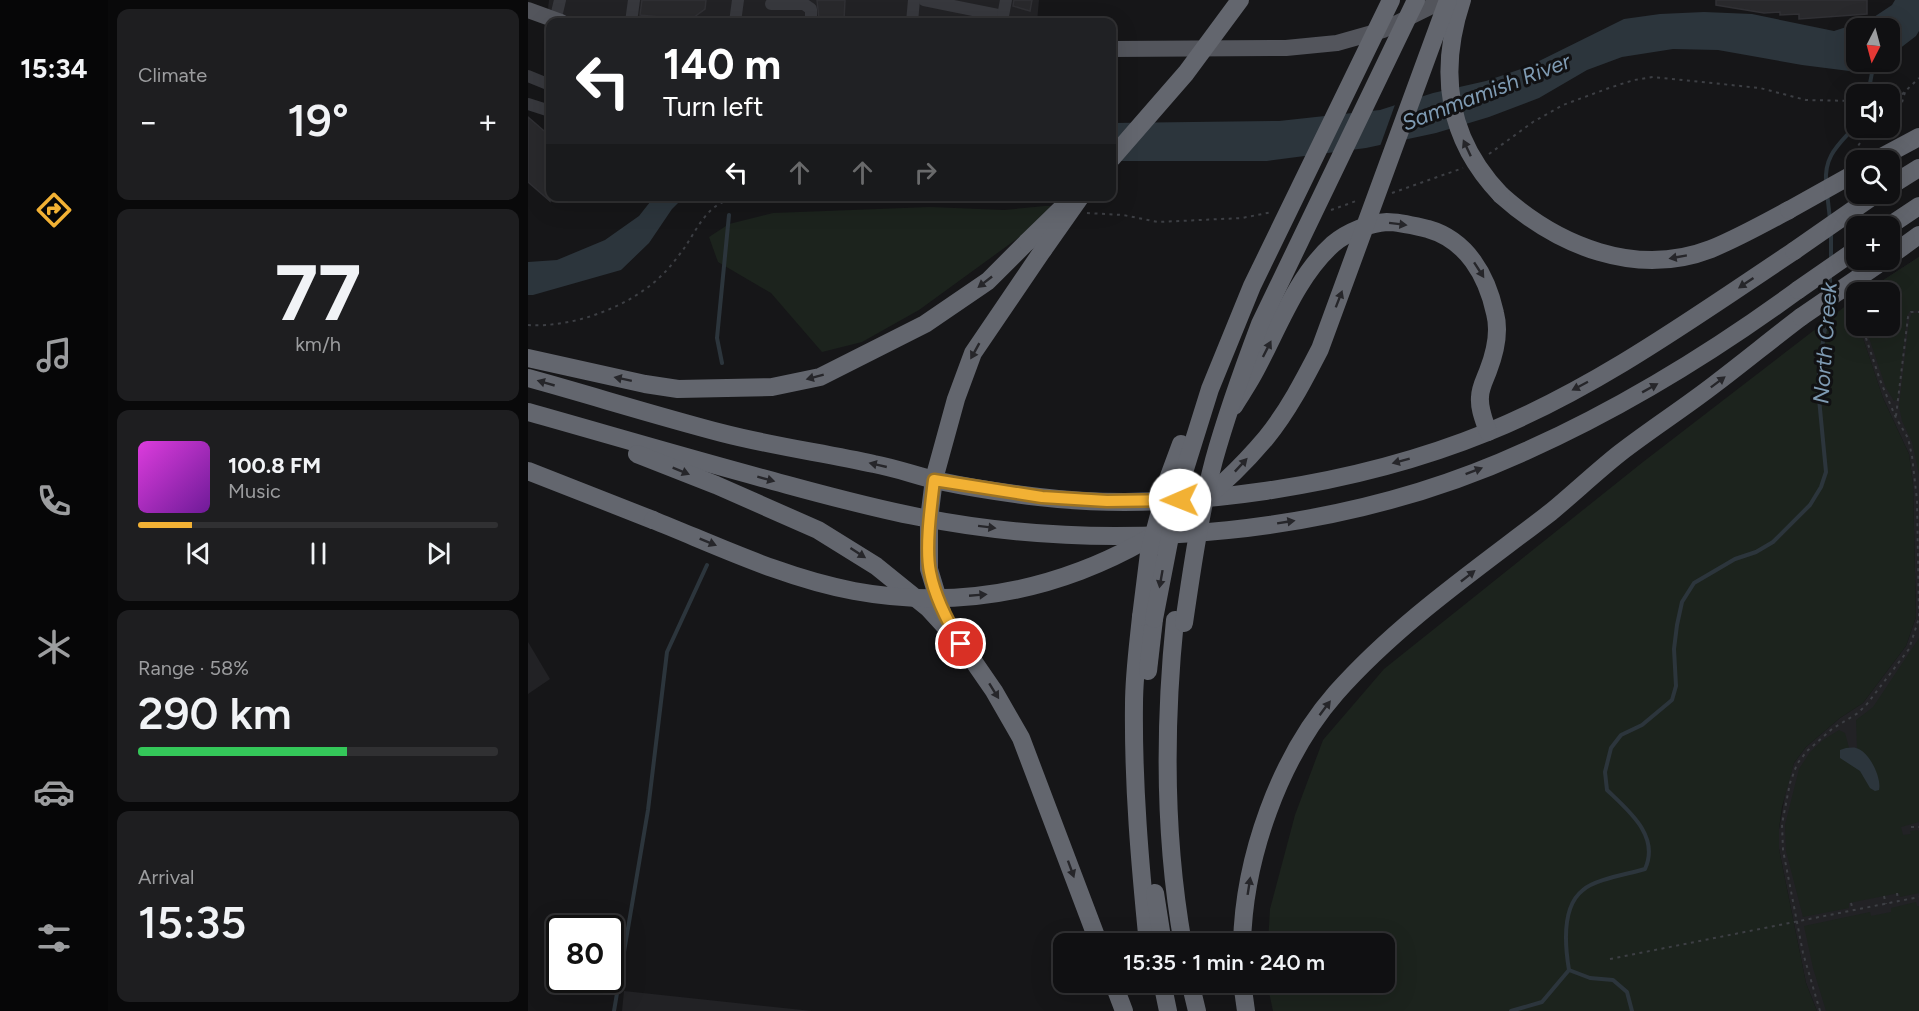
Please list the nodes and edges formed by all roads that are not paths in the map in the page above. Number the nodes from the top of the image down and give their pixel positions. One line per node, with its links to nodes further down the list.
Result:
1 (560, 0): 17 (street)
2 (634, 0): 18 (street)
3 (738, 0): 19 (street)
4 (914, 0): 21 (street)
5 (924, 0): 22 (street)
6 (1006, 0): 23 (street)
7 (1240, 0): 31 (highway, bridge)
8 (1383, 0): 53 (highway, bridge)
9 (1391, 0): 53 (highway, one-way to 53, bridge)
10 (1407, 0): 54 (highway)
11 (1416, 0): 48 (highway, bridge)
12 (1446, 0): 24 (main road); 50 (highway, one-way to 12, bridge)
13 (1462, 0): 33 (highway, one-way to 13, bridge)
14 (771, 4): 20 (street)
15 (528, 10): 16 (main road)
16 (548, 18)
17 (558, 18)
18 (632, 18)
19 (736, 18)
20 (811, 18)
21 (912, 18)
22 (999, 18)
23 (1003, 18)
24 (1116, 49)
25 (528, 76): 26 (street)
26 (546, 83)
27 (528, 104): 28 (street)
28 (546, 110)
29 (1919, 137): 30 (highway)
30 (1895, 150)
31 (1116, 153)
32 (1919, 168): 34 (highway)
33 (1846, 178)
34 (1900, 180)
35 (1070, 201): 41 (highway, bridge)
36 (1076, 201): 41 (highway, bridge)
37 (1863, 204): 49 (highway, one-way to 49, bridge)
38 (1919, 206): 39 (highway)
39 (1900, 219)
40 (1917, 237): 42 (highway)
41 (1035, 246): 45 (highway, one-way to 45); 51 (highway, one-way to 51)
42 (1900, 249)
43 (1846, 257): 52 (highway, one-way to 43, bridge)
44 (1869, 270): 63 (highway, one-way to 44, bridge)
45 (528, 358)
46 (528, 378): 51 (highway, one-way to 46)
47 (528, 413): 52 (highway, one-way to 52); 55 (highway, one-way to 55)
48 (1226, 418): 49 (highway, one-way to 49, bridge); 54 (highway, bridge)
49 (1488, 432): 51 (highway, one-way to 51)
50 (528, 471)
51 (934, 480): 52 (highway)
52 (929, 519): 55 (highway)
53 (1148, 618): 56 (highway); 60 (highway)
54 (1180, 621): 61 (highway); 62 (highway)
55 (961, 644): 57 (highway, one-way to 57)
56 (1142, 886): 58 (highway); 59 (highway)
57 (1095, 933)
58 (1147, 933)
59 (1152, 933)
60 (1161, 933)
61 (1181, 933)
62 (1191, 933)
63 (1242, 933)
64 (1117, 993): 71 (highway)
65 (1153, 993): 72 (highway)
66 (1164, 993): 73 (highway)
67 (1172, 993): 74 (highway)
68 (1193, 993): 75 (highway)
69 (1204, 993): 76 (highway)
70 (1244, 993): 77 (highway)
71 (1124, 1011)
72 (1155, 1011)
73 (1167, 1011)
74 (1176, 1011)
75 (1197, 1011)
76 (1208, 1011)
77 (1246, 1011)

